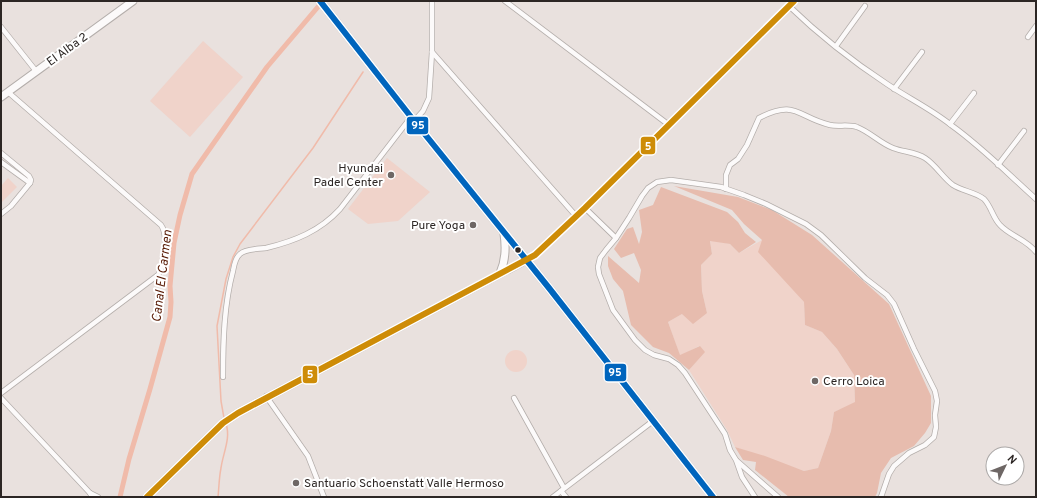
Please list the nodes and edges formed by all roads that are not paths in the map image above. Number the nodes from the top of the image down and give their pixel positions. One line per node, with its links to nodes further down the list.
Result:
1 (132, 1): 14 (main road, El Alba 2)
2 (321, 1): 19 (main road)
3 (432, 1): 12 (street)
4 (505, 1): 21 (street)
5 (794, 1): 6 (street)
6 (789, 6): 11 (street); 21 (street)
7 (865, 6): 11 (street)
8 (1036, 26): 10 (street)
9 (1, 27): 14 (street)
10 (1028, 36)
11 (836, 46): 15 (street)
12 (432, 52): 19 (street); 31 (street)
13 (922, 52): 15 (street)
14 (36, 71): 16 (main road, El Alba 2)
15 (894, 89): 20 (street)
16 (8, 92): 18 (main road, El Alba 2); 40 (street)
17 (974, 92): 20 (street)
18 (1, 97)
19 (413, 119): 32 (main road); 39 (street)
20 (950, 124): 25 (street)
21 (669, 125): 29 (street)
22 (1024, 131): 25 (street)
23 (1, 153): 26 (street)
24 (1, 162): 26 (street)
25 (998, 165): 28 (street)
26 (30, 183): 30 (street)
27 (726, 189): 33 (street); 34 (street); 56 (street)
28 (1036, 199)
29 (585, 208): 31 (street); 33 (street)
30 (1, 214)
31 (576, 216): 35 (street)
32 (504, 234): 35 (main road); 36 (main road)
33 (616, 238): 45 (street)
34 (1036, 252)
35 (526, 260): 37 (main road); 44 (main road)
36 (504, 262): 37 (main road); 38 (main road)
37 (510, 268): 38 (main road)
38 (500, 273): 41 (main road)
39 (223, 377)
40 (1, 393)
41 (266, 396): 49 (main road); 50 (street)
42 (1, 398): 47 (street)
43 (514, 398): 46 (street)
44 (653, 421): 46 (street); 53 (main road)
45 (736, 460): 54 (street); 55 (street)
46 (562, 489): 51 (street); 52 (street)
47 (91, 495): 48 (street)
48 (98, 497)
49 (146, 497)
50 (324, 497)
51 (553, 497)
52 (566, 497)
53 (713, 497)
54 (755, 497)
55 (778, 497)
56 (881, 497)

